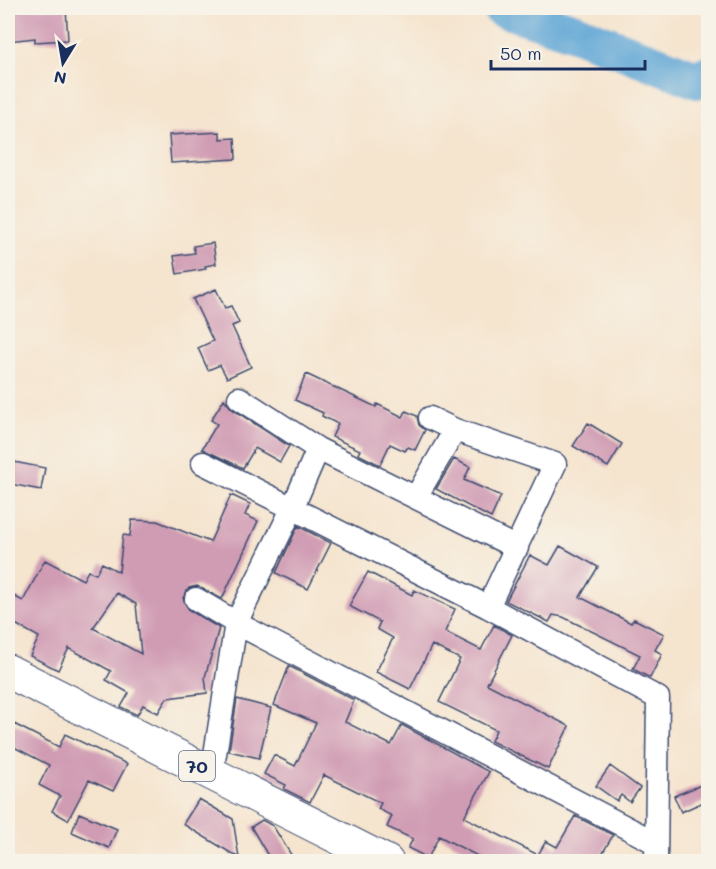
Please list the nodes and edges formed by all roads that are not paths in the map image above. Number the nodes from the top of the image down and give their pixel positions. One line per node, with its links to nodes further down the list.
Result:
1 (239, 398): 4 (street)
2 (429, 418): 3 (street)
3 (455, 430): 6 (street); 8 (street)
4 (318, 449): 6 (street); 7 (street)
5 (203, 464): 7 (street)
6 (416, 497): 8 (street)
7 (292, 509): 10 (street); 11 (street)
8 (517, 548): 10 (street)
9 (196, 599): 11 (street)
10 (488, 607): 14 (street)
11 (236, 623): 13 (street); 14 (street)
12 (8, 671): 13 (main road, 70)
13 (212, 773): 15 (main road, 70)
14 (656, 852)
15 (387, 861)

